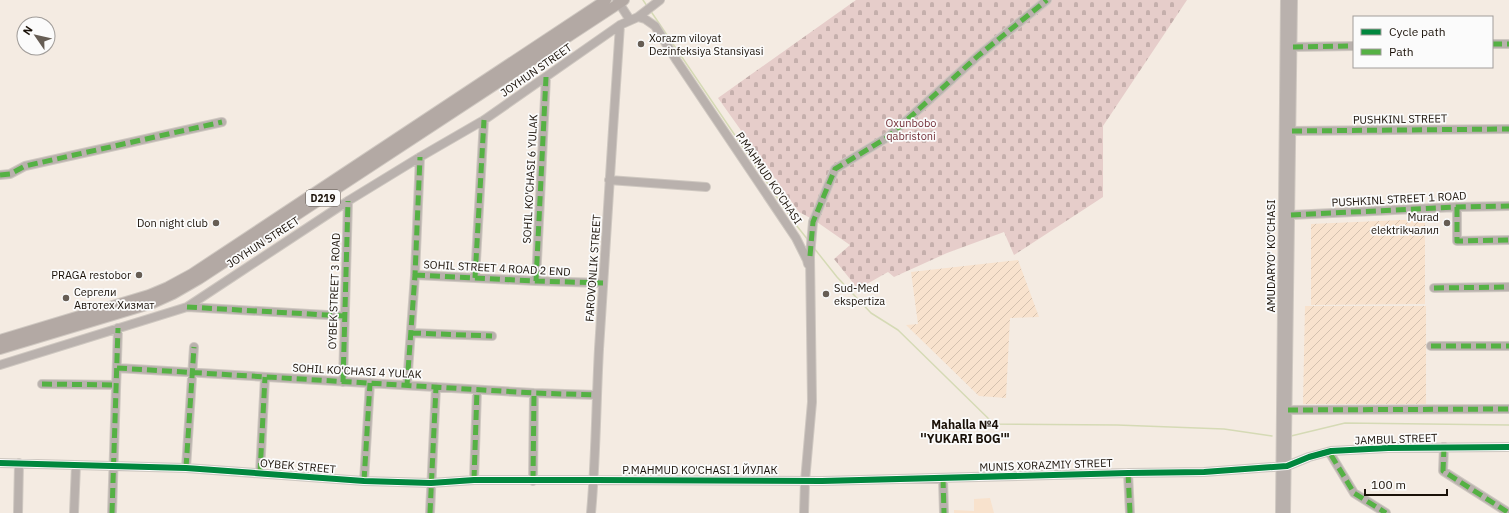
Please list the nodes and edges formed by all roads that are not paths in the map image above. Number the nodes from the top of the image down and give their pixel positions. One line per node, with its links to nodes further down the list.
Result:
1 (606, 0): 39 (main road, JOYHUN STREET / D219)
2 (660, 0): 7 (street, JOYHUN STREET)
3 (1047, 0): 48 (street, P.MAHMUD KO'CHASI)
4 (1285, 0): 18 (street, AMUDARYO' KO'CHASI)
5 (1293, 0): 13 (street)
6 (621, 1): 8 (street); 43 (main road, JOYHUN STREET / D219)
7 (641, 15): 8 (street, JOYHUN STREET); 48 (street, P.MAHMUD KO'CHASI)
8 (630, 20): 9 (street, JOYHUN STREET)
9 (620, 25): 14 (street, JOYHUN STREET); 21 (street, FAROVONLIK STREET)
10 (1493, 44): 11 (street)
11 (1509, 44)
12 (1353, 46): 13 (street)
13 (1293, 47): 18 (street)
14 (546, 77): 15 (street, JOYHUN STREET); 30 (street, SOHIL KO'CHASI 6 YULAK)
15 (484, 120): 19 (street, JOYHUN STREET); 29 (street)
16 (222, 122): 20 (street)
17 (1509, 129): 18 (street, PUSHKINL STREET)
18 (1288, 131): 26 (street); 67 (street, AMUDARYO' KO'CHASI)
19 (420, 156): 23 (street, JOYHUN STREET); 28 (street)
20 (0, 176)
21 (609, 180): 22 (street); 31 (street, FAROVONLIK STREET)
22 (706, 187)
23 (348, 201): 34 (street, JOYHUN STREET); 35 (street, OYBEK STREET 3 ROAD)
24 (1509, 206): 25 (street, PUSHKINL STREET 1 ROAD)
25 (1457, 207): 26 (street, PUSHKINL STREET 1 ROAD); 27 (street)
26 (1291, 215): 58 (street)
27 (1509, 240)
28 (414, 275): 29 (street, SOHIL STREET 4 ROAD 2 END); 37 (street)
29 (475, 278): 30 (street, SOHIL STREET 4 ROAD 2 END)
30 (536, 281): 31 (street, SOHIL STREET 4 ROAD 2 END)
31 (602, 283): 57 (street, FAROVONLIK STREET)
32 (1509, 287): 33 (street)
33 (1434, 288)
34 (187, 307): 35 (street); 36 (street, JOYHUN STREET)
35 (344, 316): 49 (street, OYBEK STREET 3 ROAD)
36 (118, 328): 44 (street, JOYHUN STREET); 45 (street)
37 (411, 333): 38 (street); 53 (street)
38 (492, 336)
39 (0, 340)
40 (194, 346): 46 (street)
41 (1431, 346): 42 (street)
42 (1509, 346)
43 (0, 349)
44 (0, 365)
45 (117, 368): 46 (street, SOHIL KO'CHASI 4 YULAK); 52 (street)
46 (192, 372): 47 (street, SOHIL KO'CHASI 4 YULAK); 68 (street)
47 (265, 377): 49 (street, SOHIL KO'CHASI 4 YULAK); 69 (street)
48 (813, 379): 76 (street, P.MAHMUD KO'CHASI)
49 (343, 382): 50 (street, SOHIL KO'CHASI 4 YULAK)
50 (370, 383): 53 (street, SOHIL KO'CHASI 4 YULAK); 74 (street)
51 (42, 384): 52 (street)
52 (116, 385): 66 (street)
53 (407, 386): 54 (street, SOHIL KO'CHASI 4 YULAK)
54 (436, 387): 55 (street, SOHIL KO'CHASI 4 YULAK); 77 (street)
55 (477, 390): 56 (street, SOHIL KO'CHASI 4 YULAK); 72 (street)
56 (534, 393): 57 (street, SOHIL KO'CHASI 4 YULAK); 75 (street)
57 (596, 395): 73 (street, FAROVONLIK STREET)
58 (1288, 410): 59 (street); 67 (street)
59 (1509, 410)
60 (1444, 447): 61 (street, JAMBUL STREET); 67 (street, JAMBUL STREET); 89 (street)
61 (1509, 447)
62 (1332, 455): 88 (street)
63 (0, 462): 64 (street, OYBEK STREET)
64 (19, 463): 65 (street, OYBEK STREET); 78 (street)
65 (76, 465): 66 (street, OYBEK STREET); 79 (street)
66 (114, 466): 68 (street, OYBEK STREET); 80 (street)
67 (1284, 467): 70 (street, MUNIS XORAZMIY STREET); 86 (street, AMUDARYO' KO'CHASI); 87 (street)
68 (186, 468): 69 (street, OYBEK STREET)
69 (260, 473): 74 (street, OYBEK STREET)
70 (1128, 473): 71 (street, MUNIS XORAZMIY STREET); 85 (street)
71 (943, 478): 76 (street, MUNIS XORAZMIY STREET); 84 (street)
72 (474, 480): 75 (street, OYBEK STREET); 77 (street, OYBEK STREET)
73 (594, 480): 75 (street, OYBEK STREET); 76 (street, P.MAHMUD KO'CHASI 1 ЙУЛАК); 82 (street, FAROVONLIK STREET)
74 (364, 481): 77 (street, OYBEK STREET)
75 (533, 481)
76 (805, 481): 83 (street, P.MAHMUD KO'CHASI)
77 (431, 483): 81 (street)
78 (18, 513)
79 (74, 513)
80 (112, 513)
81 (430, 513)
82 (591, 513)
83 (804, 513)
84 (944, 513)
85 (1130, 513)
86 (1280, 513)
87 (1286, 513)
88 (1386, 513)
89 (1508, 513)

